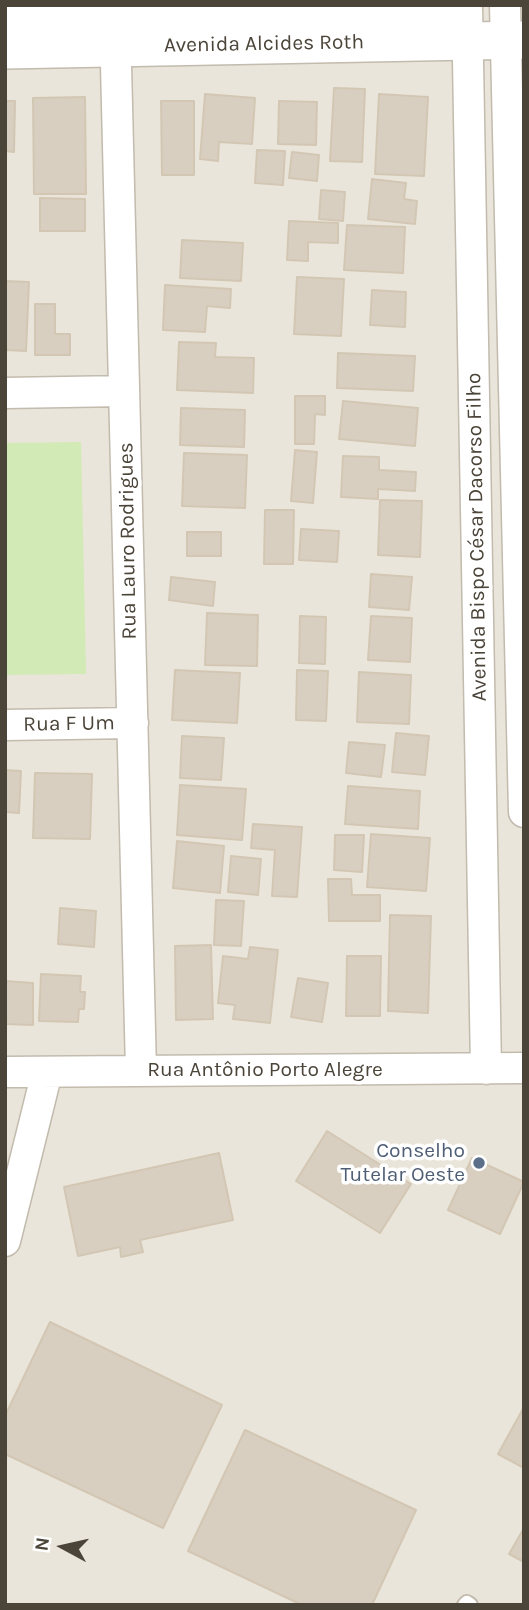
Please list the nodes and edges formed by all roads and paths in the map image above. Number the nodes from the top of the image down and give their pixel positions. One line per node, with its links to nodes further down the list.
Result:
1 (456, 5): 2 (street, Avenida Alcides Roth)
2 (221, 7): 3 (street, Avenida Alcides Roth)
3 (115, 11): 4 (street, Avenida Alcides Roth); 7 (street, Rua Lauro Rodrigues)
4 (5, 13)
5 (468, 22): 6 (street, Avenida Alcides Roth); 7 (street, Avenida Alcides Roth); 11 (street, Avenida Bispo César Dacorso Filho)
6 (511, 29): 12 (street, Avenida Bispo César Dacorso Filho)
7 (116, 47): 8 (street, Avenida Alcides Roth); 9 (street, Rua Lauro Rodrigues)
8 (5, 50)
9 (124, 391): 10 (street); 13 (street, Rua Lauro Rodrigues)
10 (5, 393)
11 (477, 532): 12 (street); 17 (street, Avenida Bispo César Dacorso Filho)
12 (517, 533): 15 (street, Avenida Bispo César Dacorso Filho)
13 (132, 723): 14 (street, Rua F Um); 18 (street, Rua Lauro Rodrigues)
14 (5, 725)
15 (524, 812)
16 (524, 1068): 17 (street, Rua Antônio Porto Alegre)
17 (486, 1069): 18 (street, Rua Antônio Porto Alegre)
18 (141, 1071): 20 (street, Rua Antônio Porto Alegre)
19 (5, 1072): 20 (street, Rua Antônio Porto Alegre)
20 (47, 1072): 21 (street)
21 (5, 1241)

